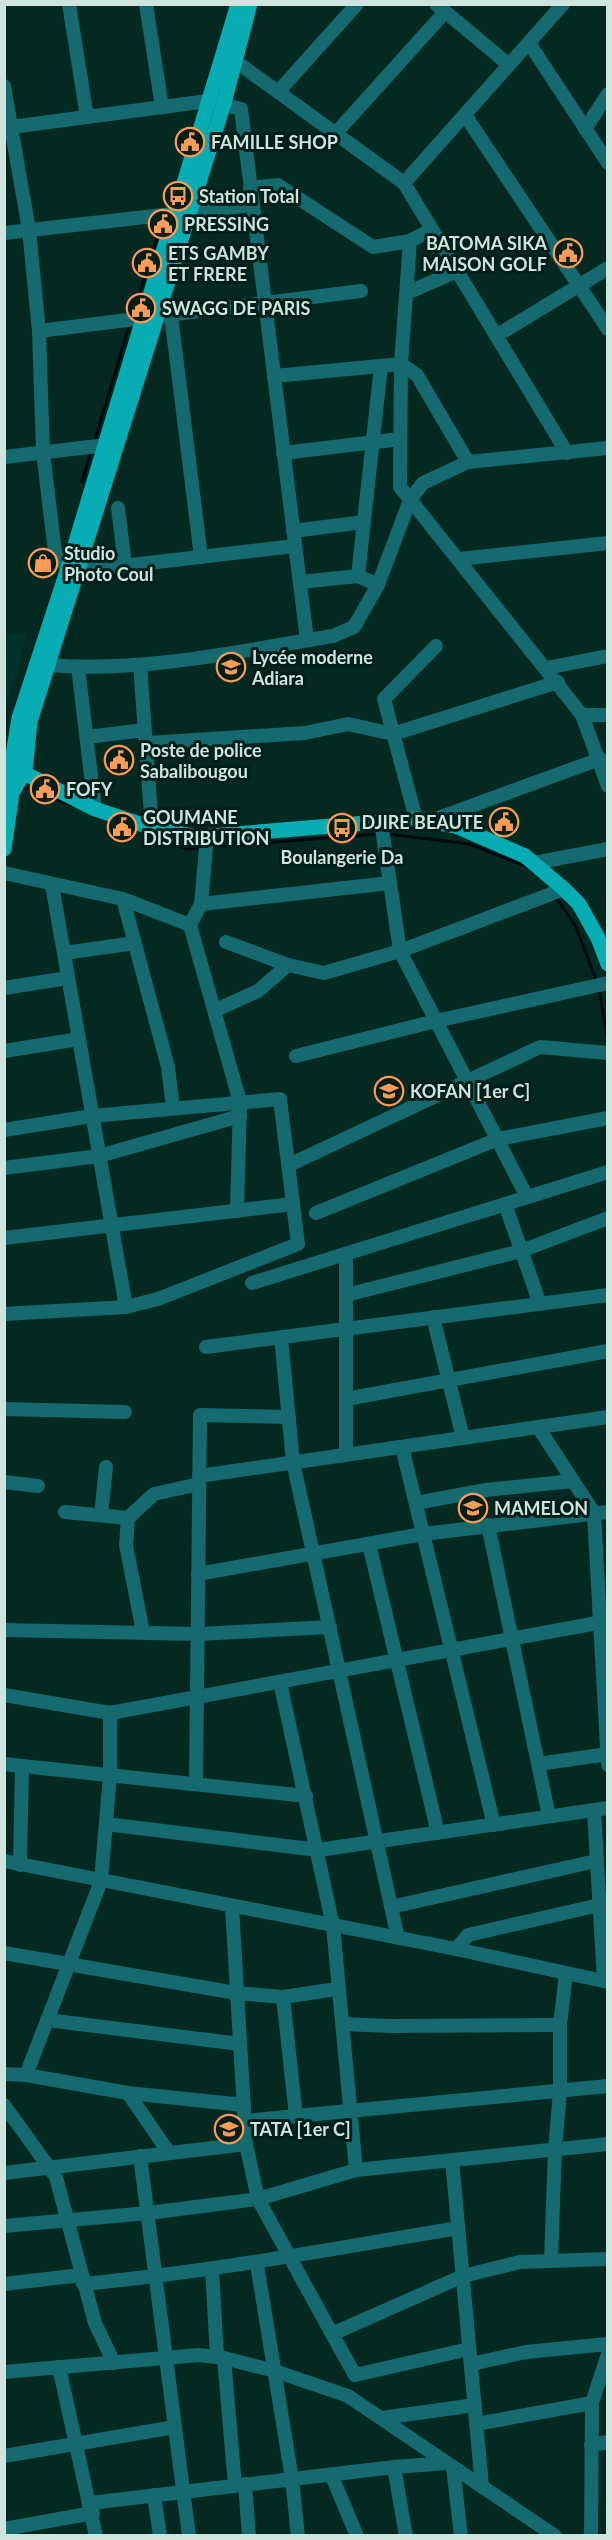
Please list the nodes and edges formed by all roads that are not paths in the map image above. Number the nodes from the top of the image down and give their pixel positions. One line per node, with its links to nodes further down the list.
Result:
1 (69, 4): 18 (street)
2 (146, 4): 16 (street)
3 (238, 4): 14 (main road)
4 (250, 4): 9 (main road)
5 (357, 4): 12 (street)
6 (561, 5): 8 (street)
7 (441, 8): 10 (street); 21 (street)
8 (529, 43): 10 (street); 20 (street)
9 (235, 61): 12 (street); 15 (main road)
10 (509, 65): 17 (street)
11 (4, 86): 19 (street)
12 (278, 92): 21 (street)
13 (608, 94): 20 (street)
14 (208, 101): 15 (street); 16 (street); 26 (main road)
15 (224, 103): 24 (street); 26 (main road)
16 (162, 107): 18 (street)
17 (465, 115): 23 (street); 33 (street)
18 (87, 117): 19 (street)
19 (11, 127): 27 (street)
20 (585, 129): 22 (street)
21 (335, 134): 23 (street)
22 (608, 163)
23 (404, 183): 28 (street)
24 (250, 188): 25 (street); 30 (street)
25 (252, 206): 26 (street); 36 (street)
26 (182, 212): 27 (street); 37 (main road)
27 (29, 230): 29 (street); 39 (street)
28 (431, 230): 30 (street); 32 (street)
29 (4, 233)
30 (410, 241): 35 (street)
31 (608, 268): 33 (street)
32 (457, 272): 35 (street); 40 (street)
33 (580, 285): 38 (street); 40 (street)
34 (361, 291): 36 (street)
35 (407, 293): 41 (street)
36 (265, 303): 37 (street); 43 (street)
37 (156, 317): 39 (street); 46 (main road); 59 (street)
38 (608, 329)
39 (39, 332): 48 (street)
40 (496, 336): 50 (street)
41 (400, 364): 42 (street); 44 (street); 52 (street)
42 (381, 366): 43 (street); 45 (street)
43 (274, 376): 49 (street)
44 (400, 439): 45 (street); 53 (street)
45 (373, 442): 49 (street); 55 (street)
46 (110, 444): 48 (street); 62 (main road)
47 (608, 447): 50 (street)
48 (43, 452): 51 (street); 62 (street)
49 (283, 453): 56 (street)
50 (567, 453): 52 (street)
51 (4, 457)
52 (468, 462): 53 (street)
53 (410, 500): 60 (street); 65 (street)
54 (118, 508): 61 (street)
55 (364, 522): 56 (street); 63 (street)
56 (293, 531): 58 (street)
57 (608, 543): 60 (street)
58 (295, 546): 59 (street); 64 (street)
59 (201, 556): 61 (street)
60 (459, 559): 72 (street)
61 (125, 565): 62 (street)
62 (74, 569): 69 (main road); 80 (main road)
63 (358, 576): 64 (street); 65 (street)
64 (300, 582): 66 (street)
65 (378, 585): 66 (street)
66 (307, 640): 70 (street)
67 (436, 646): 76 (street)
68 (608, 656): 72 (street)
69 (48, 665): 71 (street); 80 (main road)
70 (140, 665): 71 (street); 78 (street)
71 (78, 668): 77 (street)
72 (546, 668): 73 (street)
73 (558, 682): 74 (street); 76 (street)
74 (582, 715): 75 (street); 79 (street)
75 (608, 715)
76 (393, 734): 78 (street); 84 (street)
77 (87, 736): 78 (street); 83 (street)
78 (145, 737): 86 (street)
79 (600, 759): 81 (street); 84 (street)
80 (13, 768): 82 (main road); 83 (main road)
81 (608, 786)
82 (9, 796): 88 (main road)
83 (95, 809): 86 (main road)
84 (423, 820): 85 (main road); 90 (main road)
85 (381, 822): 87 (main road); 92 (street)
86 (152, 828): 87 (main road)
87 (207, 837): 96 (street)
88 (4, 849)
89 (608, 849): 90 (street)
90 (534, 863): 94 (main road)
91 (4, 873): 93 (street)
92 (390, 884): 96 (street); 100 (street)
93 (52, 885): 95 (street); 101 (street)
94 (564, 889): 100 (street); 102 (main road)
95 (123, 899): 97 (street); 99 (street)
96 (201, 904): 97 (street)
97 (190, 925): 107 (street)
98 (226, 942): 103 (street)
99 (135, 943): 101 (street); 115 (street)
100 (400, 951): 103 (street); 108 (street)
101 (64, 953): 104 (street)
102 (608, 964)
103 (288, 965): 107 (street)
104 (68, 978): 106 (street); 109 (street)
105 (608, 983): 108 (street)
106 (4, 988)
107 (216, 1010): 114 (street)
108 (436, 1021): 112 (street); 113 (street)
109 (79, 1039): 110 (street); 116 (street)
110 (4, 1051)
111 (608, 1053): 113 (street)
112 (296, 1056)
113 (469, 1082): 120 (street); 122 (street)
114 (240, 1102): 115 (street); 117 (street); 122 (street)
115 (173, 1108): 116 (street)
116 (92, 1116): 119 (street); 121 (street)
117 (240, 1116): 121 (street); 128 (street)
118 (608, 1118): 120 (street)
119 (4, 1131)
120 (498, 1139): 125 (street); 129 (street)
121 (99, 1156): 123 (street); 131 (street)
122 (289, 1165): 126 (street)
123 (4, 1168)
124 (608, 1172): 125 (street)
125 (527, 1197): 127 (street)
126 (293, 1204): 128 (street); 139 (street)
127 (505, 1204): 133 (street); 134 (street)
128 (237, 1211): 131 (street)
129 (316, 1213)
130 (608, 1218): 133 (street)
131 (112, 1225): 132 (street); 139 (street)
132 (4, 1238)
133 (521, 1251): 136 (street); 138 (street)
134 (346, 1254): 135 (street); 136 (street)
135 (252, 1283)
136 (346, 1295): 142 (street)
137 (608, 1295): 138 (street)
138 (540, 1304): 141 (street)
139 (126, 1307): 140 (street)
140 (4, 1314)
141 (433, 1317): 142 (street); 146 (street)
142 (346, 1328): 143 (street); 147 (street)
143 (281, 1337): 144 (street); 150 (street)
144 (206, 1347)
145 (608, 1352): 146 (street)
146 (449, 1381): 147 (street); 153 (street)
147 (346, 1400): 155 (street)
148 (4, 1409): 149 (street)
149 (125, 1412)
150 (289, 1417): 156 (street); 158 (street)
151 (608, 1417): 152 (street)
152 (538, 1427): 153 (street); 159 (street)
153 (462, 1438): 154 (street)
154 (402, 1447): 155 (street); 162 (street)
155 (346, 1455): 156 (street)
156 (293, 1462): 158 (street); 170 (street)
157 (106, 1467): 165 (street)
158 (199, 1480): 166 (street); 171 (street)
159 (573, 1481): 162 (street); 164 (street)
160 (4, 1482): 161 (street)
161 (38, 1486)
162 (416, 1503): 168 (street)
163 (65, 1512): 165 (street)
164 (601, 1513): 167 (street); 172 (street)
165 (101, 1515): 166 (street)
166 (128, 1518): 175 (street)
167 (488, 1525): 168 (street); 177 (street)
168 (423, 1534): 169 (street); 178 (street)
169 (369, 1544): 170 (street); 179 (street)
170 (314, 1555): 171 (street); 173 (street)
171 (198, 1574): 176 (street)
172 (604, 1621): 177 (street); 181 (street)
173 (330, 1627): 176 (street); 180 (street)
174 (4, 1630): 175 (street)
175 (143, 1632): 176 (street)
176 (198, 1634): 184 (street)
177 (512, 1638): 178 (street); 188 (street)
178 (452, 1650): 179 (street); 196 (street)
179 (397, 1660): 180 (street); 197 (street)
180 (339, 1671): 182 (street); 198 (street)
181 (606, 1680): 186 (street)
182 (280, 1682): 184 (street); 192 (street)
183 (4, 1695): 185 (street)
184 (198, 1697): 185 (street); 191 (street)
185 (110, 1713): 190 (street)
186 (607, 1757): 188 (street)
187 (4, 1764): 189 (street)
188 (538, 1764): 194 (street)
189 (22, 1766): 190 (street); 202 (street)
190 (110, 1775): 191 (street); 195 (street)
191 (196, 1784): 192 (street)
192 (306, 1796): 199 (street)
193 (601, 1809): 194 (street); 201 (street)
194 (549, 1816): 196 (street)
195 (106, 1824): 199 (street); 203 (street)
196 (494, 1825): 197 (street)
197 (438, 1833): 198 (street)
198 (377, 1842): 199 (street); 206 (street)
199 (318, 1850): 207 (street)
200 (4, 1861): 202 (street)
201 (596, 1861): 204 (street); 206 (street)
202 (20, 1865): 203 (street)
203 (101, 1881): 205 (street); 211 (street)
204 (603, 1904): 209 (street); 213 (street)
205 (232, 1906): 207 (street); 215 (street)
206 (391, 1907): 208 (street)
207 (333, 1926): 208 (street); 214 (street)
208 (398, 1938): 209 (street)
209 (456, 1949): 212 (street)
210 (4, 1953): 211 (street)
211 (68, 1965): 215 (street); 217 (street)
212 (566, 1974): 213 (street); 219 (street)
213 (606, 1981)
214 (337, 1989): 216 (street); 218 (street)
215 (236, 1993): 216 (street); 220 (street)
216 (283, 1997): 229 (street)
217 (47, 2020): 220 (street); 222 (street)
218 (343, 2024): 219 (street); 228 (street)
219 (560, 2025): 224 (street)
220 (240, 2044): 227 (street)
221 (4, 2074): 222 (street)
222 (26, 2075): 225 (street)
223 (608, 2086): 224 (street)
224 (560, 2091): 228 (street); 233 (street)
225 (128, 2093): 227 (street); 234 (street)
226 (4, 2105): 237 (street)
227 (244, 2105): 230 (street)
228 (352, 2110): 229 (street); 238 (street)
229 (296, 2116): 230 (street)
230 (245, 2121): 231 (street)
231 (246, 2144): 234 (street); 240 (street)
232 (608, 2144): 233 (street)
233 (555, 2149): 236 (street); 247 (street)
234 (169, 2153): 235 (street)
235 (140, 2156): 237 (street); 241 (street)
236 (452, 2160): 238 (street); 244 (street)
237 (52, 2169): 239 (street); 242 (street)
238 (356, 2170): 240 (street)
239 (4, 2173)
240 (258, 2199): 241 (street); 245 (street)
241 (148, 2213): 242 (street); 250 (street)
242 (68, 2220): 243 (street); 252 (street)
243 (4, 2226)
244 (458, 2228): 245 (street); 251 (street)
245 (290, 2256): 248 (street); 254 (street)
246 (608, 2259): 247 (street)
247 (551, 2260): 251 (street)
248 (257, 2264): 249 (street); 263 (street)
249 (212, 2268): 250 (street); 258 (street)
250 (156, 2277): 252 (street); 259 (street)
251 (463, 2277): 254 (street); 256 (street)
252 (82, 2280): 253 (street); 260 (street)
253 (4, 2284)
254 (332, 2334): 265 (street)
255 (608, 2344): 261 (street)
256 (470, 2349): 261 (street); 265 (street)
257 (608, 2354): 266 (street)
258 (220, 2357): 259 (street); 263 (street); 282 (street)
259 (167, 2358): 260 (street); 272 (street)
260 (114, 2363): 262 (street)
261 (471, 2364): 269 (street)
262 (59, 2367): 264 (street); 273 (street)
263 (275, 2371): 267 (street); 280 (street)
264 (4, 2372)
265 (356, 2375): 267 (street)
266 (603, 2382): 268 (street)
267 (348, 2396): 270 (street)
268 (592, 2403): 271 (street); 275 (street)
269 (474, 2405): 270 (street); 271 (street)
270 (382, 2418): 277 (street)
271 (476, 2424): 283 (street)
272 (176, 2427): 273 (street); 284 (street)
273 (76, 2442): 276 (street); 286 (street)
274 (608, 2442): 275 (street)
275 (591, 2445): 281 (street)
276 (4, 2456)
277 (450, 2465): 278 (street); 283 (street); 295 (street)
278 (394, 2467): 279 (street); 294 (street)
279 (331, 2474): 280 (street); 293 (street)
280 (292, 2479): 282 (street); 292 (street)
281 (601, 2481): 297 (street)
282 (240, 2485): 284 (street); 291 (street)
283 (482, 2486): 296 (street)
284 (184, 2492): 285 (street); 290 (street)
285 (154, 2495): 286 (street); 289 (street)
286 (91, 2508): 287 (street); 288 (street)
287 (4, 2529)
288 (96, 2535)
289 (160, 2535)
290 (189, 2535)
291 (249, 2535)
292 (298, 2535)
293 (357, 2535)
294 (406, 2535)
295 (461, 2535)
296 (555, 2535)
297 (591, 2535)

